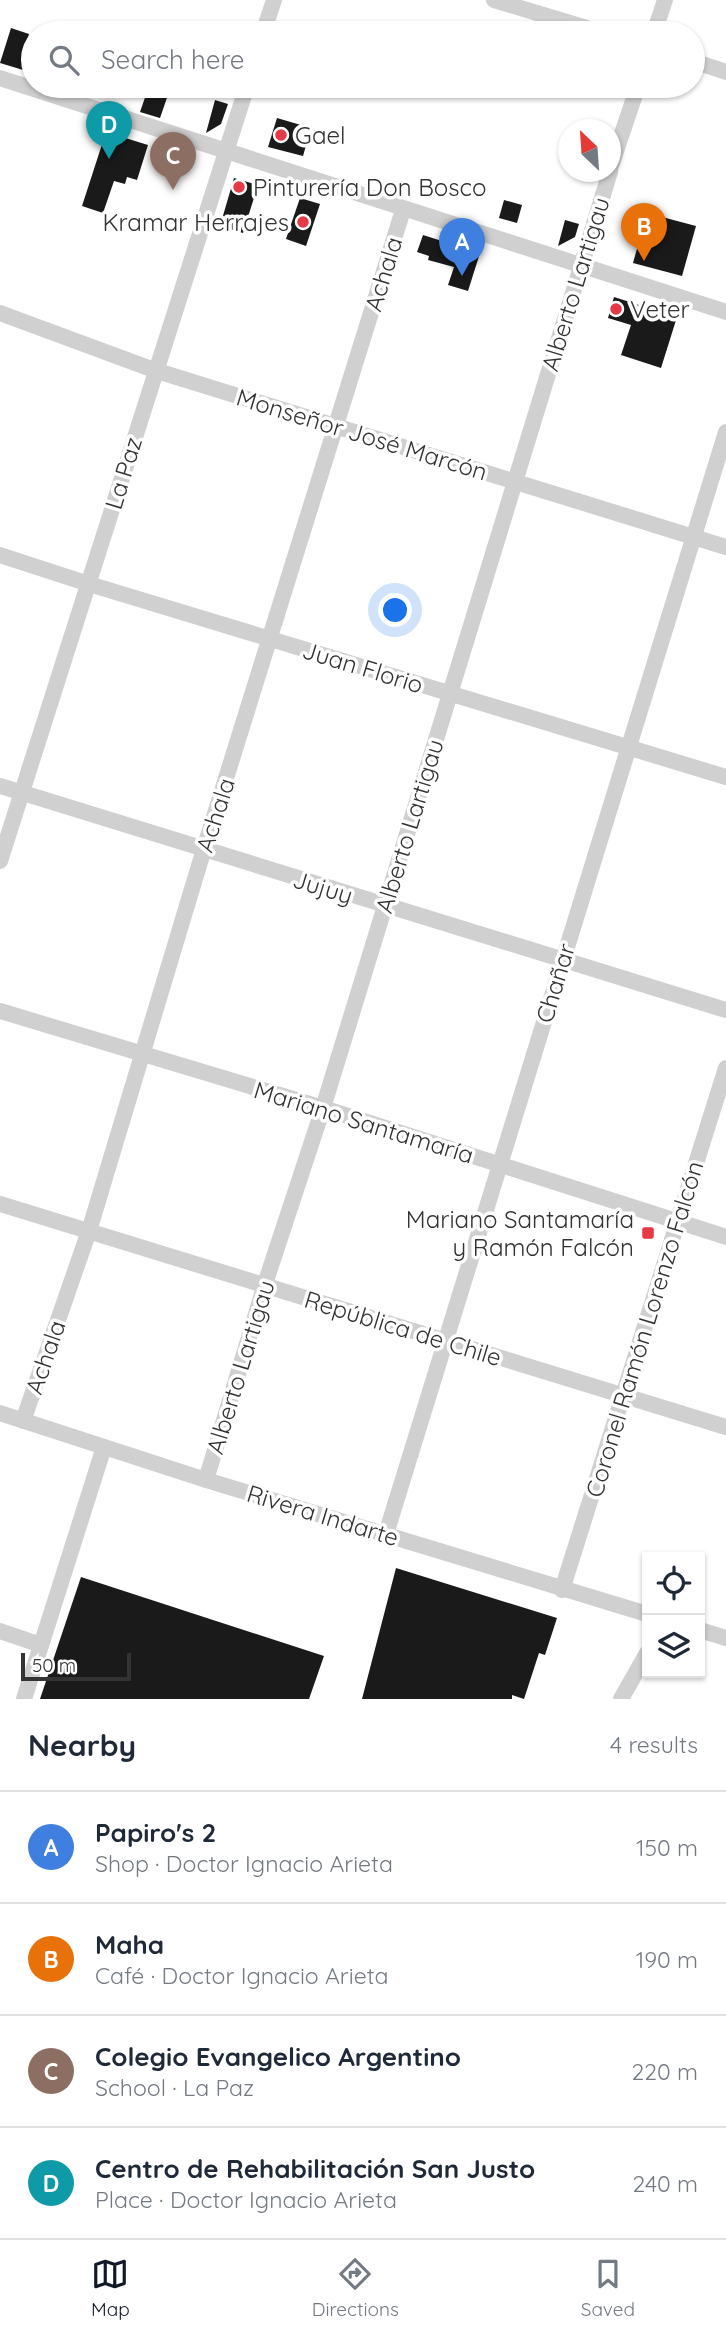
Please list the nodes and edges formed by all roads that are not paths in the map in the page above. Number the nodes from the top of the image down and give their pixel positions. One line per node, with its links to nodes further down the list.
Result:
1 (274, 0): 4 (street)
2 (494, 0): 5 (street)
3 (664, 0): 6 (street)
4 (267, 21)
5 (563, 21)
6 (658, 21)
7 (705, 65): 8 (street)
8 (726, 72)
9 (0, 78): 10 (street)
10 (21, 85)
11 (63, 98): 15 (street)
12 (243, 98): 15 (street, La Paz)
13 (634, 98): 14 (street, Alberto Lartigau)
14 (621, 137)
15 (227, 150): 17 (street); 21 (street, La Paz)
16 (606, 182): 18 (street, Alberto Lartigau)
17 (403, 209): 18 (street); 22 (street, Achala)
18 (579, 264): 19 (street); 24 (street, Alberto Lartigau)
19 (726, 312)
20 (0, 313): 21 (street, Monseñor José Marcón)
21 (154, 370): 22 (street, Monseñor José Marcón); 28 (street, La Paz)
22 (336, 426): 24 (street, Monseñor José Marcón); 29 (street, Achala)
23 (726, 432): 25 (street, Chañar)
24 (516, 480): 25 (street, Monseñor José Marcón); 30 (street, Alberto Lartigau)
25 (695, 537): 26 (street, Monseñor José Marcón); 31 (street, Chañar)
26 (726, 547)
27 (0, 555): 28 (street, Juan Florio)
28 (89, 584): 29 (street, Juan Florio); 34 (street, La Paz)
29 (271, 638): 30 (street, Juan Florio); 35 (street, Achala)
30 (450, 694): 31 (street, Juan Florio); 37 (street, Alberto Lartigau)
31 (631, 747): 32 (street, Juan Florio); 38 (street, Chañar)
32 (726, 777)
33 (0, 786): 34 (street, Jujuy)
34 (21, 792): 35 (street, Jujuy); 36 (street, La Paz)
35 (204, 849): 37 (street, Jujuy); 41 (street, Achala)
36 (0, 861)
37 (384, 906): 38 (street, Jujuy); 43 (street, Alberto Lartigau)
38 (562, 960): 39 (street, Jujuy); 44 (street, Chañar)
39 (726, 1010)
40 (0, 1011): 41 (street, Mariano Santamaría)
41 (142, 1054): 43 (street, Mariano Santamaría); 47 (street, Achala)
42 (726, 1068): 46 (street, Coronel Ramón Lorenzo Falcón)
43 (323, 1108): 44 (street, Mariano Santamaría); 49 (street, Alberto Lartigau)
44 (500, 1164): 46 (street, Mariano Santamaría); 50 (street, Chañar)
45 (0, 1204): 47 (street, República de Chile)
46 (677, 1223): 48 (street, Mariano Santamaría); 51 (street, Coronel Ramón Lorenzo Falcón)
47 (89, 1231): 49 (street, República de Chile); 53 (street, Achala)
48 (726, 1237)
49 (265, 1284): 50 (street, República de Chile); 56 (street, Alberto Lartigau)
50 (444, 1342): 51 (street, República de Chile); 57 (street, Chañar)
51 (625, 1395): 54 (street, República de Chile); 58 (street, Coronel Ramón Lorenzo Falcón)
52 (0, 1413): 53 (street, Rivera Indarte)
53 (23, 1420): 55 (street, Rivera Indarte)
54 (726, 1427)
55 (104, 1447): 56 (street, Rivera Indarte); 63 (street)
56 (206, 1480): 57 (street, Rivera Indarte)
57 (386, 1534): 58 (street, Rivera Indarte)
58 (562, 1590): 59 (street, Rivera Indarte)
59 (642, 1613)
60 (0, 1631): 63 (street)
61 (705, 1632): 62 (street)
62 (726, 1638)
63 (41, 1645): 65 (street)
64 (642, 1662): 66 (street)
65 (24, 1699)
66 (621, 1699)

